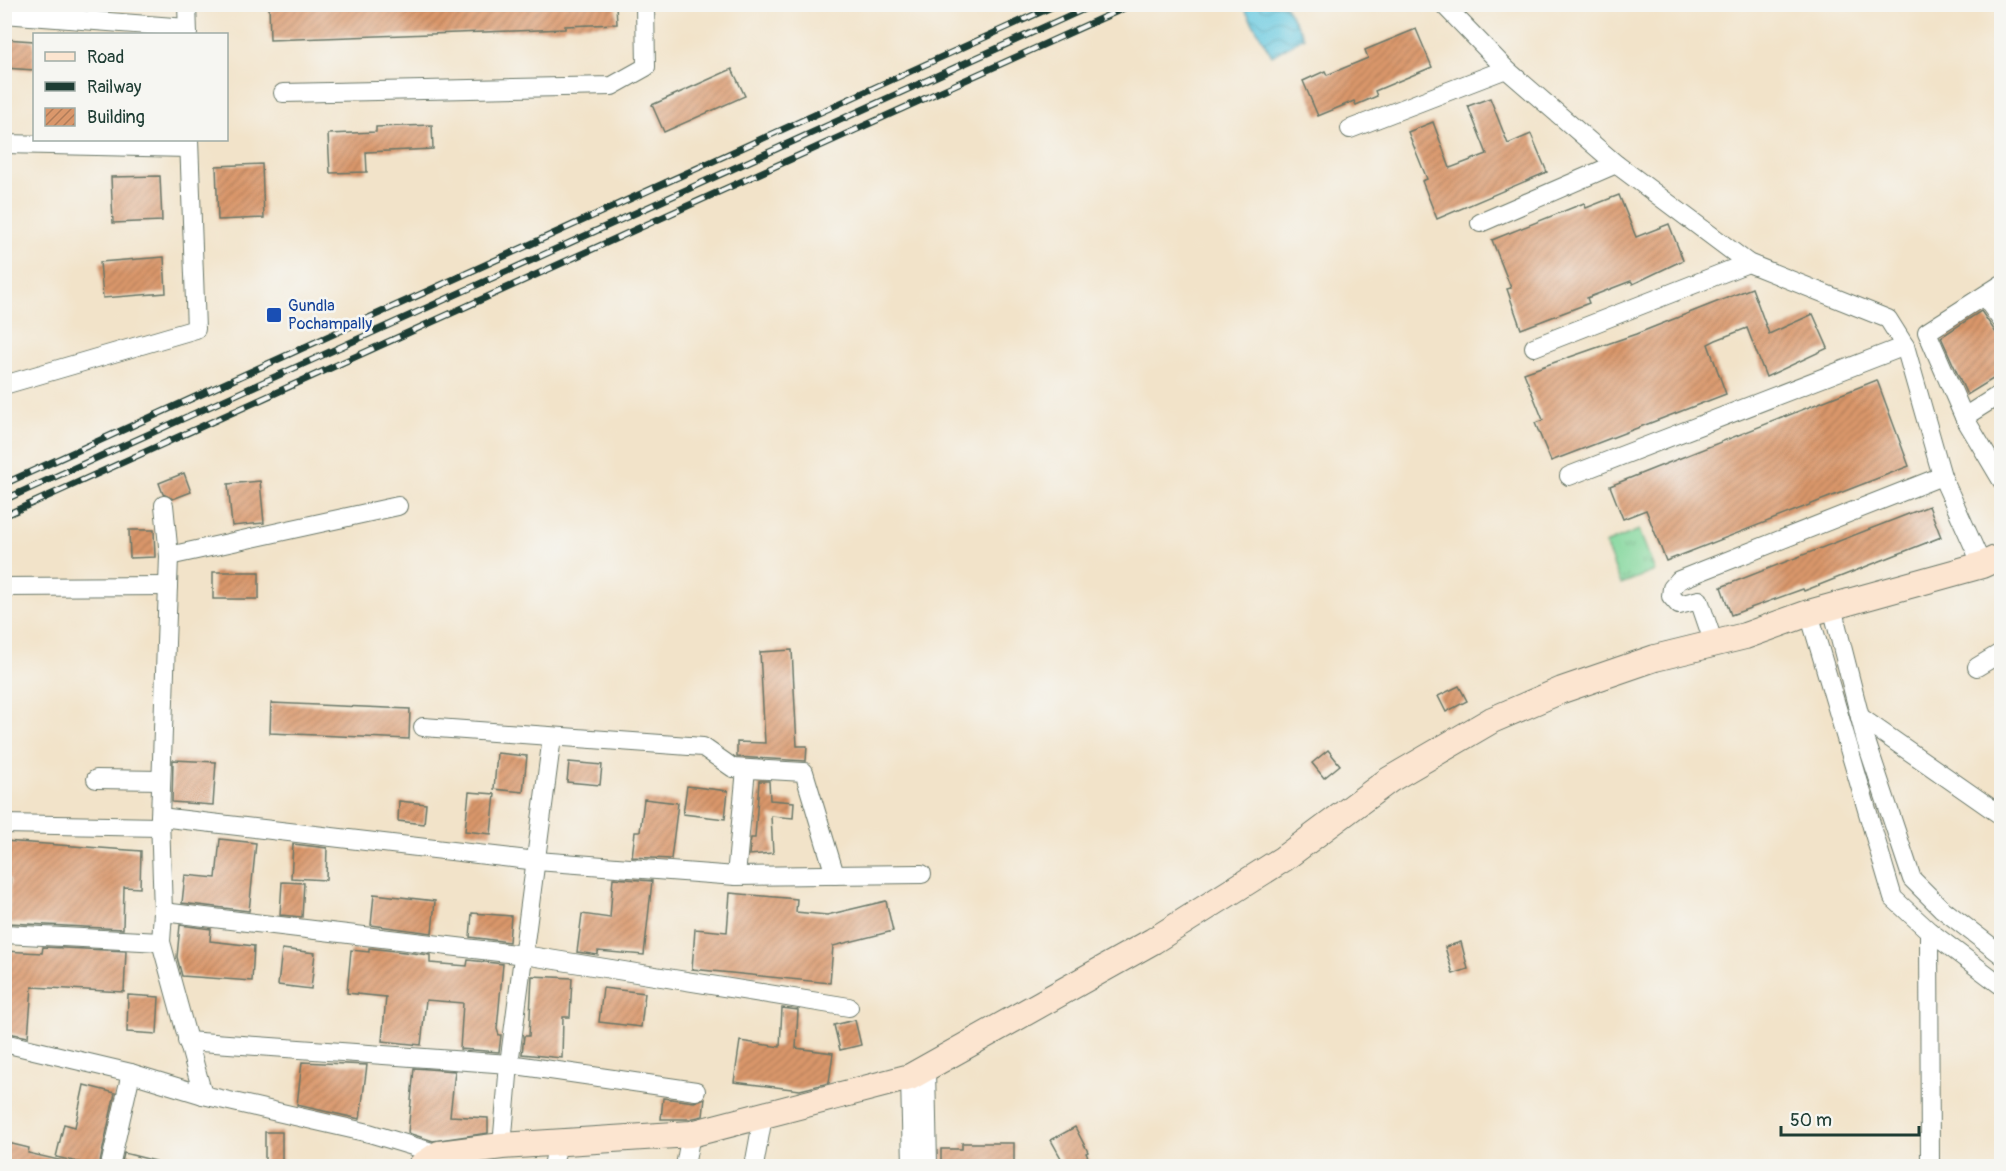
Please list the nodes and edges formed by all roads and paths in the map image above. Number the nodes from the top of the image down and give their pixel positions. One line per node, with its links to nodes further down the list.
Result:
1 (188, 4): 5 (street)
2 (645, 4): 7 (street)
3 (1443, 4): 6 (street)
4 (4, 14): 5 (street)
5 (188, 31)
6 (1506, 69): 8 (street); 11 (street)
7 (283, 93)
8 (1350, 129)
9 (4, 144): 10 (street)
10 (189, 144): 19 (street)
11 (1616, 164): 12 (street); 13 (street)
12 (1480, 223)
13 (1748, 262): 17 (street); 18 (street)
14 (2001, 284): 15 (street)
15 (1984, 296): 16 (street); 21 (street)
16 (2001, 321)
17 (1905, 346): 22 (street); 23 (street)
18 (1534, 347)
19 (4, 385)
20 (2001, 393): 21 (street)
21 (1964, 417): 24 (street)
22 (1569, 476)
23 (1942, 476): 28 (street); 32 (street)
24 (2001, 481)
25 (164, 505): 27 (street)
26 (398, 506): 27 (street)
27 (169, 555): 29 (street)
28 (1992, 561): 31 (main road)
29 (168, 586): 30 (street); 40 (street)
30 (4, 587)
31 (1820, 610): 32 (main road); 35 (street); 49 (street)
32 (1714, 644): 60 (main road)
33 (2001, 652): 34 (street)
34 (1977, 668)
35 (1860, 717): 41 (street); 53 (street)
36 (423, 728): 37 (street)
37 (552, 736): 38 (street); 44 (street)
38 (746, 770): 46 (street); 47 (street)
39 (96, 779): 40 (street)
40 (161, 780): 42 (street)
41 (2001, 816)
42 (160, 822): 43 (street); 44 (street); 48 (street)
43 (4, 824)
44 (537, 861): 47 (street); 52 (street)
45 (922, 874): 46 (street)
46 (836, 875): 47 (street)
47 (736, 876)
48 (163, 912): 51 (street); 52 (street)
49 (1929, 931): 54 (street); 73 (street)
50 (4, 934): 51 (street)
51 (161, 942): 56 (street)
52 (524, 955): 55 (street); 58 (street)
53 (2001, 955)
54 (2001, 986)
55 (849, 1007)
56 (188, 1041): 58 (street); 62 (street)
57 (4, 1043): 59 (street)
58 (509, 1064): 61 (street); 65 (street)
59 (131, 1073): 62 (street); 68 (street)
60 (918, 1073): 63 (main road); 71 (street); 72 (street)
61 (696, 1091)
62 (203, 1095): 67 (street)
63 (763, 1117): 64 (main road); 70 (street)
64 (691, 1134): 66 (main road); 69 (street)
65 (502, 1146): 66 (main road); 67 (main road)
66 (555, 1155)
67 (430, 1160)
68 (110, 1167)
69 (685, 1167)
70 (754, 1167)
71 (912, 1167)
72 (928, 1167)
73 (1929, 1167)

